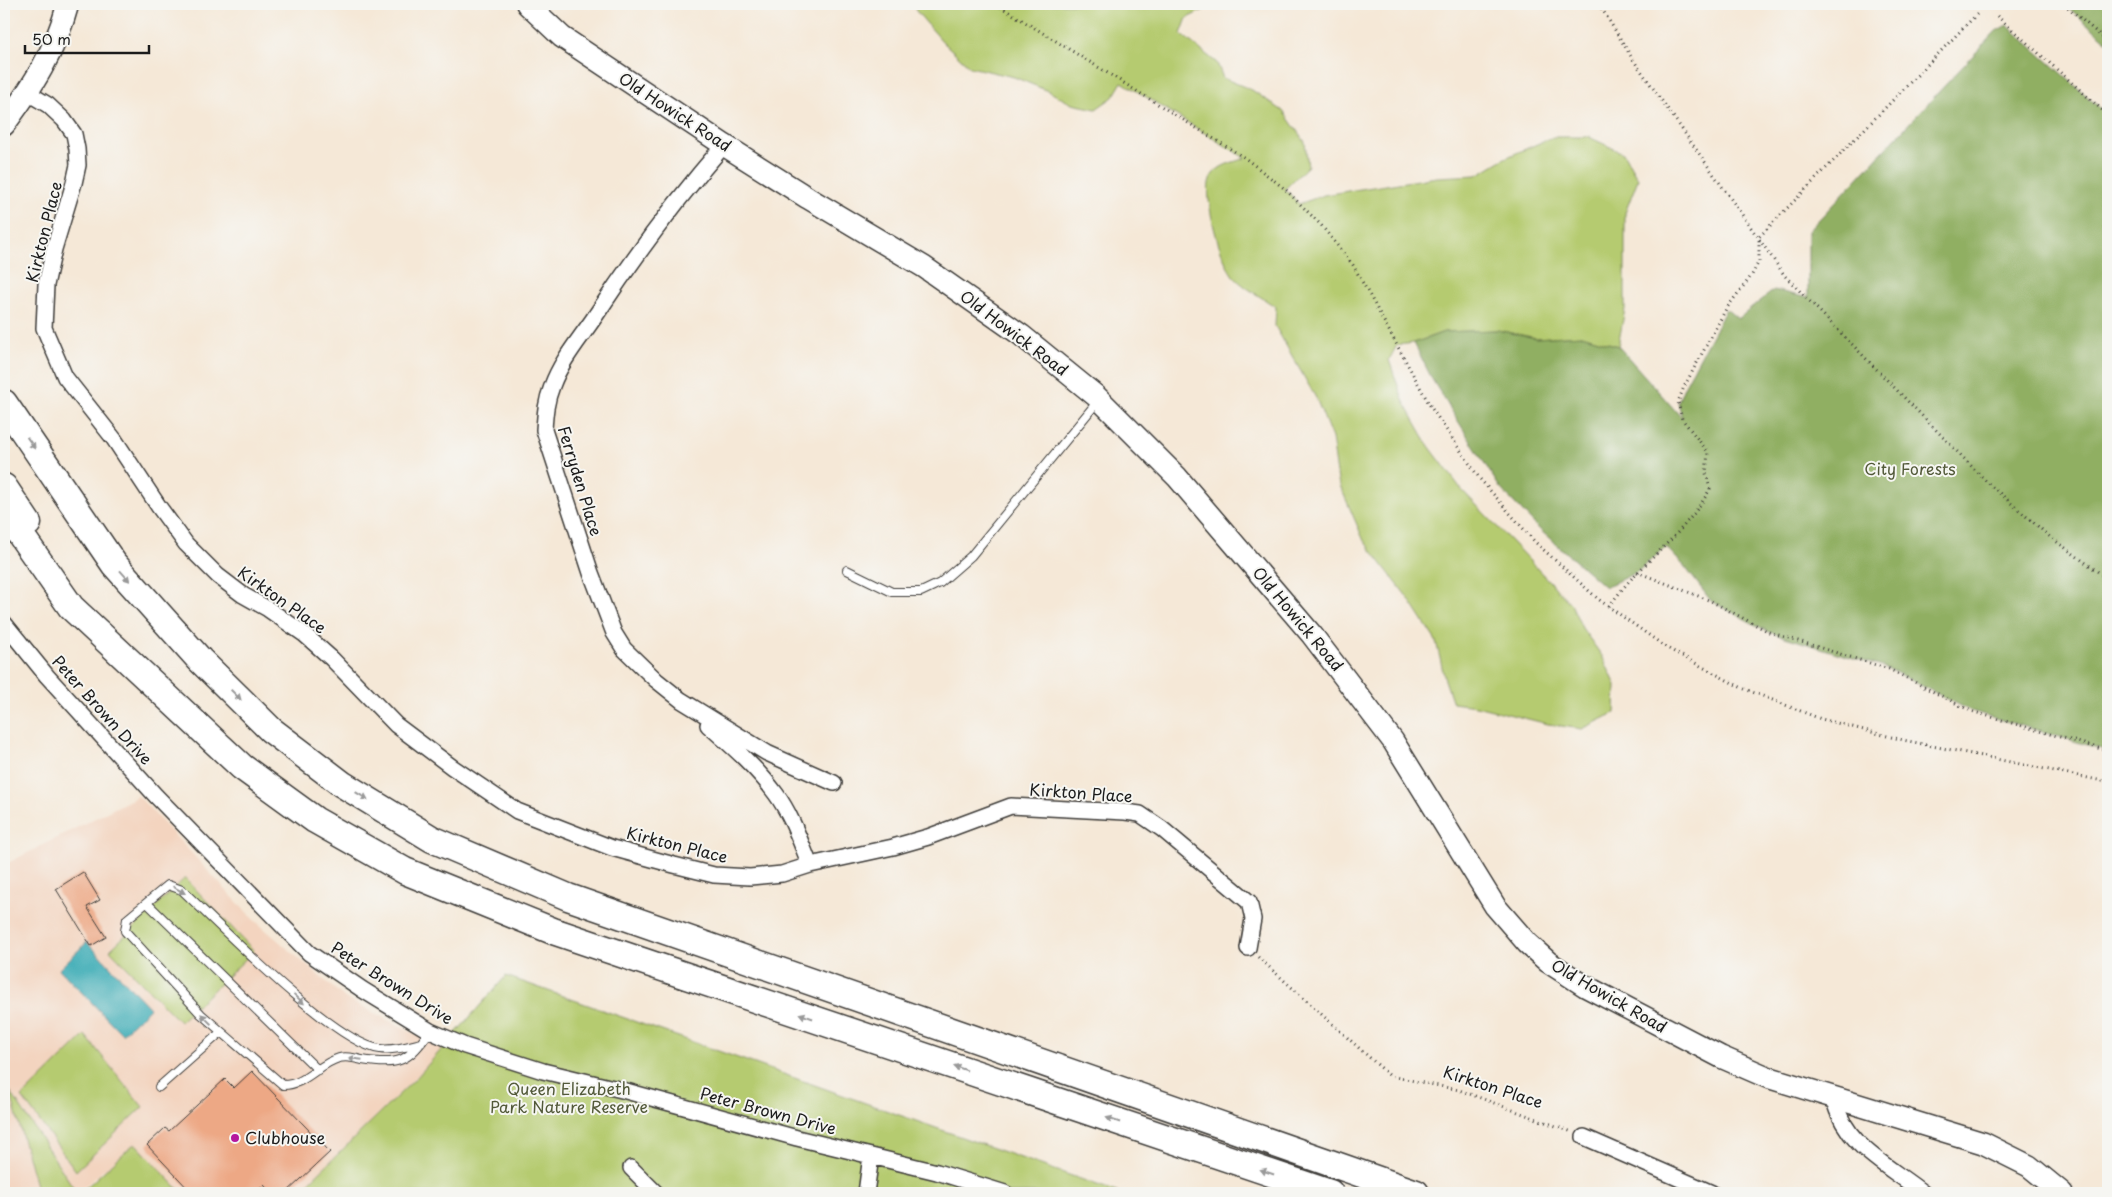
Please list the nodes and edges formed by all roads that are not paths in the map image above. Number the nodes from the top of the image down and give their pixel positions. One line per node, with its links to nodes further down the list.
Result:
1 (68, 4): 5 (main road)
2 (527, 4): 7 (main road, Old Howick Road)
3 (2001, 4): 4 (lane)
4 (1984, 5)
5 (28, 93): 6 (main road); 17 (street, Kirkton Place)
6 (4, 125)
7 (724, 146): 8 (main road, Old Howick Road); 15 (street, Ferryden Place)
8 (1099, 399): 12 (lane); 24 (main road, Old Howick Road)
9 (4, 403): 32 (highway, one-way to 32)
10 (4, 487): 14 (highway)
11 (4, 511): 14 (highway)
12 (848, 570)
13 (4, 624): 21 (street, Peter Brown Drive)
14 (159, 691): 31 (highway, one-way to 14)
15 (681, 700): 16 (street, Ferryden Place); 17 (street, Ferryden Place)
16 (834, 783)
17 (810, 865): 19 (street, Kirkton Place)
18 (147, 903): 20 (lane, one-way to 18); 21 (lane, one-way to 21); 22 (lane)
19 (1248, 948)
20 (220, 1033): 22 (lane); 23 (lane)
21 (426, 1037): 22 (lane, one-way to 22); 26 (street, Peter Brown Drive)
22 (318, 1070)
23 (159, 1087)
24 (1833, 1098): 34 (street); 35 (main road, Old Howick Road)
25 (1584, 1137): 33 (street)
26 (871, 1156): 29 (street); 30 (street, Peter Brown Drive)
27 (631, 1168): 28 (street)
28 (656, 1193)
29 (866, 1193)
30 (1005, 1193)
31 (1330, 1193)
32 (1416, 1193)
33 (1712, 1193)
34 (1923, 1193)
35 (2062, 1193)

